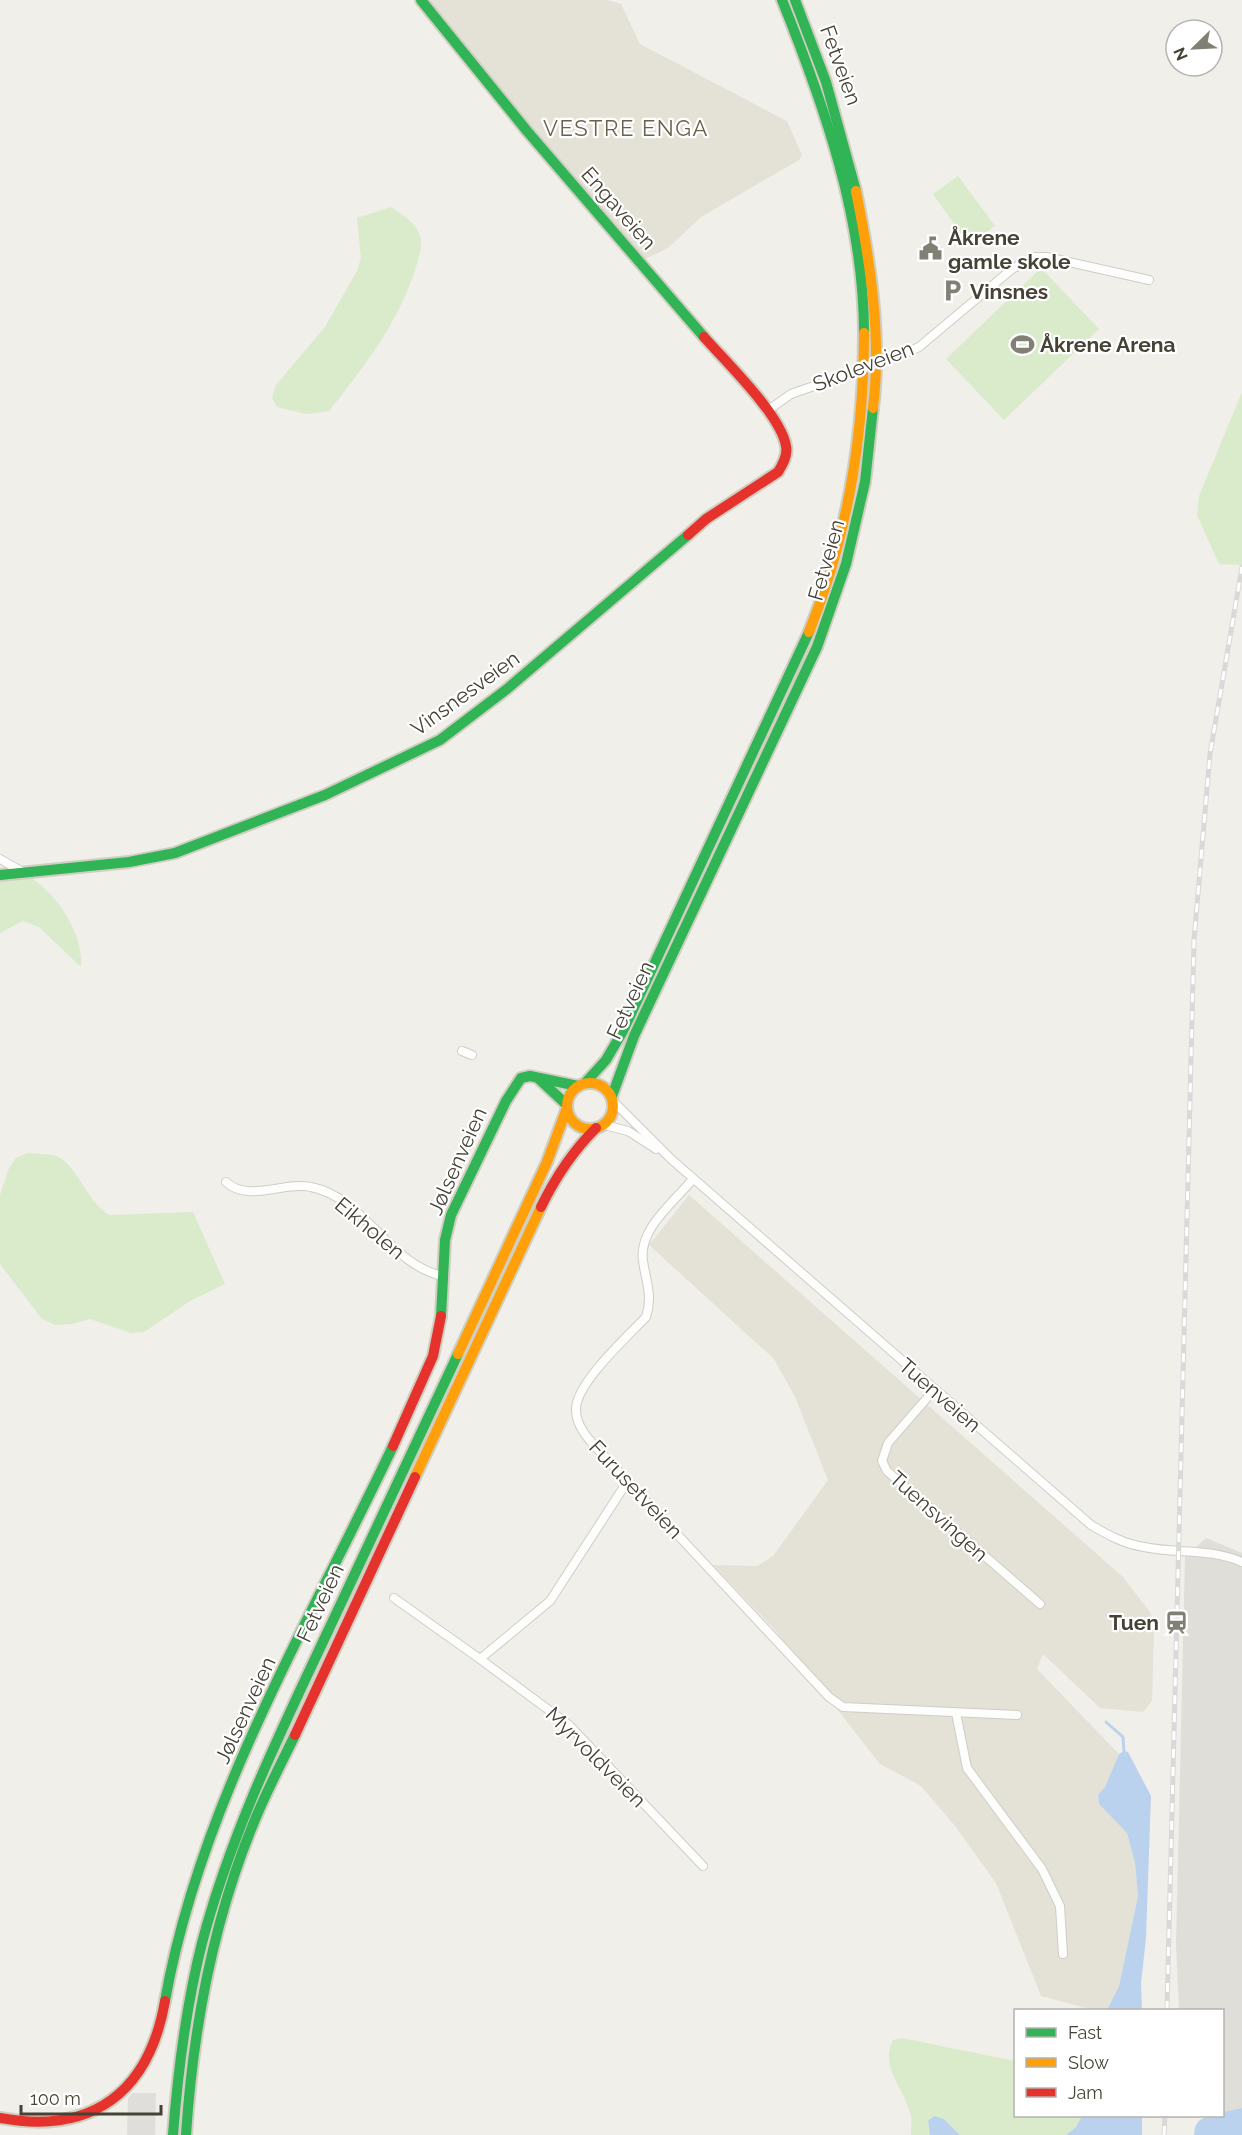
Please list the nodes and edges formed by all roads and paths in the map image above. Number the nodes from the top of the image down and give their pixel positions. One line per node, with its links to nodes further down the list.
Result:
1 (421, 0): 5 (main road, Engaveien)
2 (782, 0): 12 (main road, Fetveien)
3 (795, 0): 13 (main road, Fetveien)
4 (1149, 280): 5 (street, Skoleveien, bridge)
5 (767, 411): 7 (main road, Vinsnesveien)
6 (0, 859): 7 (street)
7 (23, 873): 8 (main road, Vinsnesveien)
8 (0, 875)
9 (462, 1051): 10 (street)
10 (472, 1055)
11 (537, 1077): 12 (main road); 14 (main road); 19 (main road, Jølsenveien)
12 (582, 1084): 13 (main road); 14 (main road)
13 (612, 1098): 15 (main road); 16 (street, Tuenveien)
14 (567, 1106): 15 (main road); 31 (main road, Fetveien)
15 (600, 1127): 16 (street, Tuenveien); 32 (main road, Fetveien)
16 (671, 1159): 17 (street, Tuenveien)
17 (693, 1179): 20 (street, Tuenveien); 21 (street, Furusetveien)
18 (226, 1182): 19 (street, Eikholen)
19 (443, 1276): 30 (main road, Jølsenveien)
20 (934, 1390): 22 (street, Tuenveien); 24 (street, Tuensvingen)
21 (627, 1482): 25 (street); 26 (street, Furusetveien)
22 (1242, 1562)
23 (394, 1598): 25 (street, Myrvoldveien)
24 (1040, 1604)
25 (480, 1659): 28 (street, Myrvoldveien)
26 (956, 1713): 27 (street, Furusetveien); 29 (street)
27 (1017, 1715)
28 (703, 1866)
29 (1063, 1954)
30 (0, 2118)
31 (173, 2135)
32 (186, 2135)

